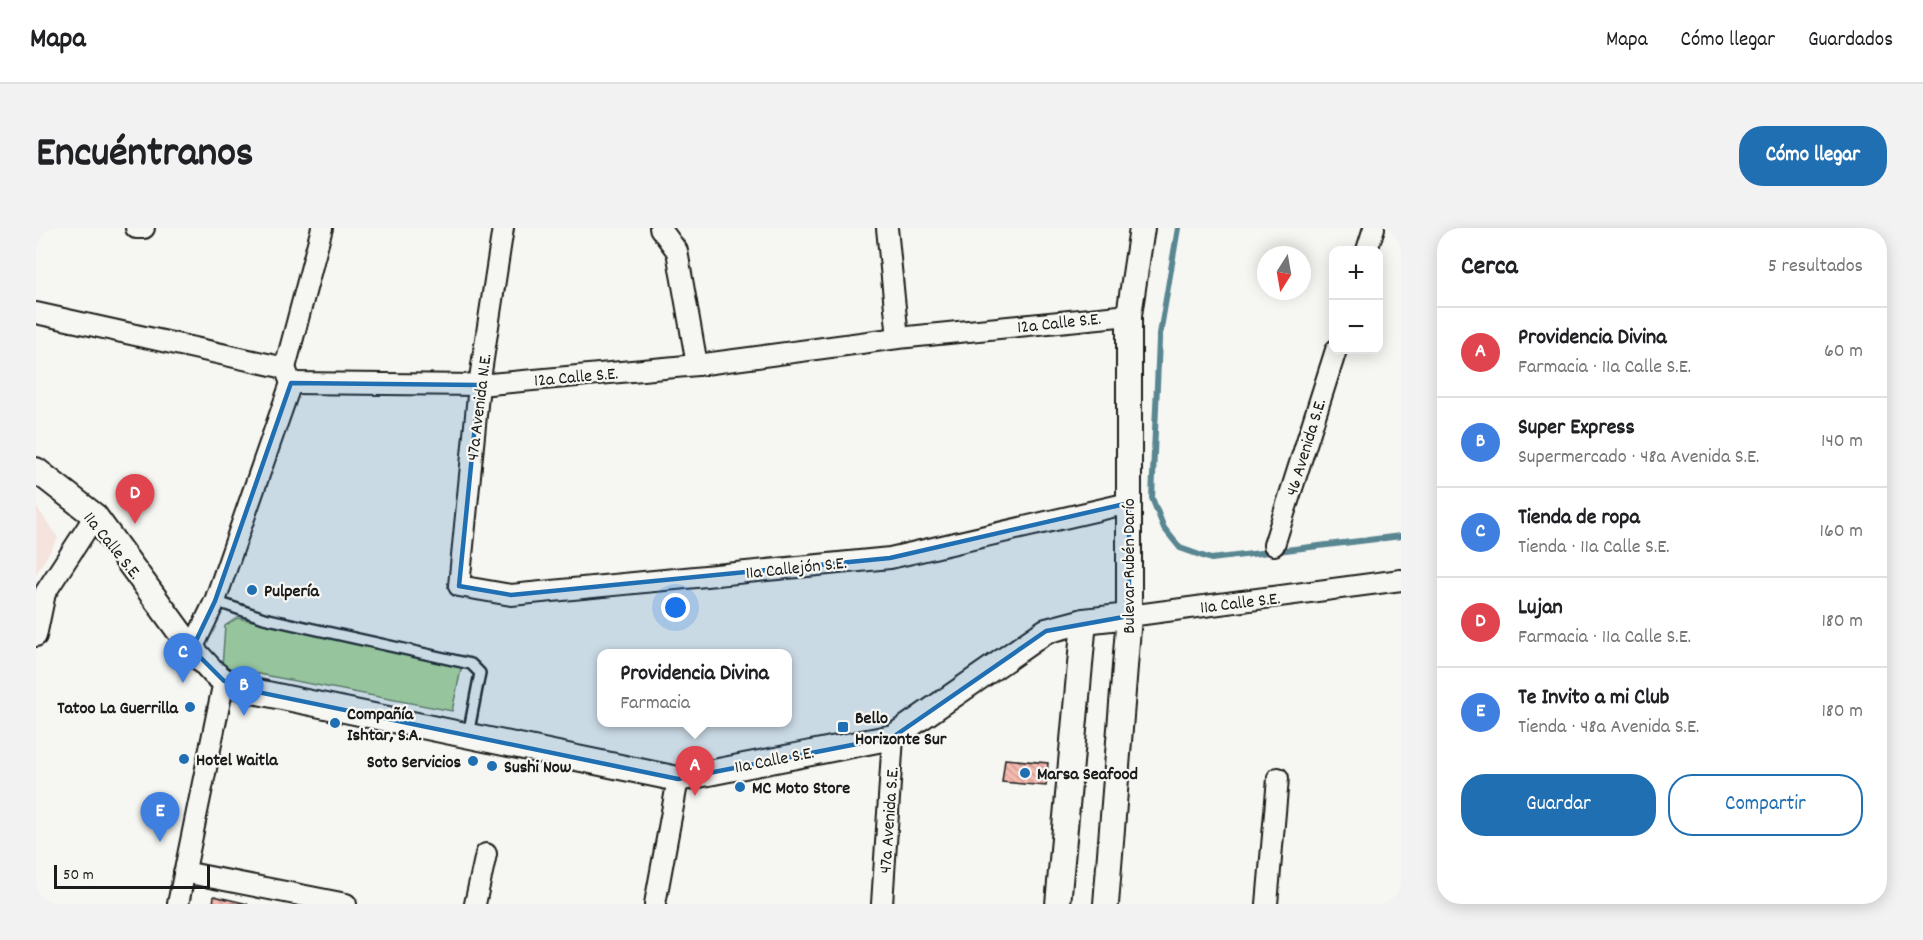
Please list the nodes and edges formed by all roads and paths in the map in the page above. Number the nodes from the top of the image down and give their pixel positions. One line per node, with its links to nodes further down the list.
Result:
1 (136, 228): 2 (street)
2 (144, 228)
3 (322, 228): 15 (street)
4 (503, 228): 16 (street, 47a Avenida N.E.)
5 (660, 228): 14 (street)
6 (887, 228): 12 (street)
7 (1143, 228): 11 (street, Bulevar Rubén Darío)
8 (1374, 228): 9 (street)
9 (1368, 246)
10 (36, 313): 15 (street, 12a Calle S.E.)
11 (1130, 315): 12 (street, 12a Calle S.E.); 18 (street, Bulevar Rubén Darío)
12 (898, 338): 14 (street, 12a Calle S.E.)
13 (1335, 354): 20 (street, 46 Avenida S.E.)
14 (697, 365): 16 (street, 12a Calle S.E.)
15 (288, 375): 16 (street, 12a Calle S.E.); 23 (street)
16 (479, 385): 22 (street, 47a Avenida N.E.)
17 (36, 470): 19 (street, 11a Calle S.E.)
18 (1129, 503): 22 (street, 11a Callejón S.E.); 24 (street, Bulevar Rubén Darío)
19 (95, 516): 26 (street); 27 (street, 11a Calle S.E.)
20 (1274, 545)
21 (1401, 580): 24 (street, 11a Calle S.E.)
22 (459, 586)
23 (215, 602): 27 (street); 29 (lane)
24 (1129, 616): 25 (street, 11a Calle S.E.); 41 (street, Bulevar Rubén Darío)
25 (1084, 621): 30 (street, 11a Calle S.E.); 40 (street)
26 (36, 636)
27 (192, 649): 28 (street, 11a Calle S.E.)
28 (224, 681): 29 (street, 11a Calle S.E.); 34 (street)
29 (468, 735): 31 (street, 11a Calle S.E.)
30 (893, 737): 31 (street, 11a Calle S.E.); 39 (street, 47a Avenida S.E.)
31 (678, 778): 38 (street)
32 (1278, 778): 42 (street)
33 (486, 854): 37 (street)
34 (184, 872): 35 (street); 36 (street)
35 (178, 904)
36 (346, 904)
37 (475, 904)
38 (655, 904)
39 (882, 904)
40 (1058, 904)
41 (1106, 904)
42 (1267, 904)

